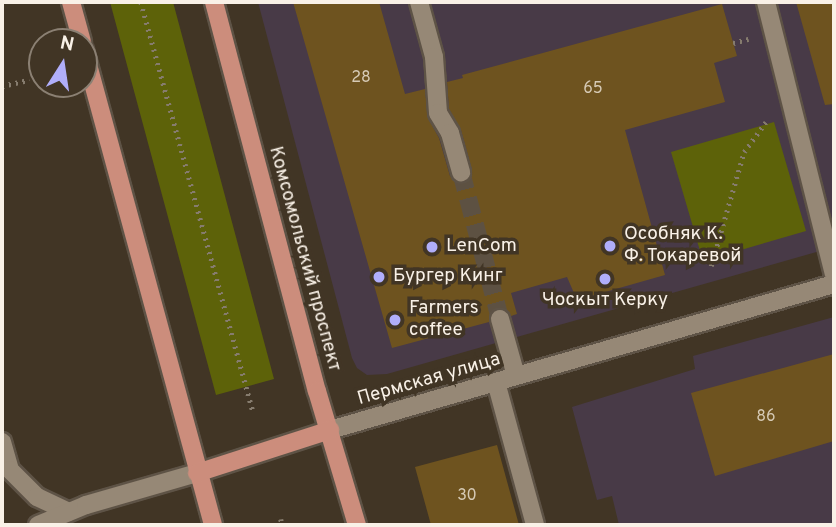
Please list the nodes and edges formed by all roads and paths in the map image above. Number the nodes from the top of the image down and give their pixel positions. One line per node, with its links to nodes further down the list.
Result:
1 (71, 2): 6 (main road)
2 (141, 2): 20 (path)
3 (214, 2): 21 (main road, Комсомольский проспект)
4 (419, 2): 13 (street)
5 (766, 2): 15 (street)
6 (78, 28)
7 (757, 37): 8 (path)
8 (733, 43)
9 (28, 80): 10 (path)
10 (2, 86)
11 (97, 98): 23 (main road)
12 (768, 120): 14 (path)
13 (461, 172)
14 (711, 267)
15 (834, 274)
16 (834, 284): 18 (street, Пермская улица)
17 (500, 319): 18 (street)
18 (516, 376): 19 (street, Пермская улица)
19 (496, 382): 21 (street, Пермская улица); 28 (street)
20 (253, 412)
21 (330, 430): 23 (main road, Пермская улица); 27 (main road, Комсомольский проспект)
22 (2, 442): 24 (street)
23 (197, 473): 24 (street, Пермская улица); 26 (main road)
24 (69, 512): 25 (street, Пермская улица)
25 (38, 525)
26 (212, 525)
27 (357, 525)
28 (535, 525)

